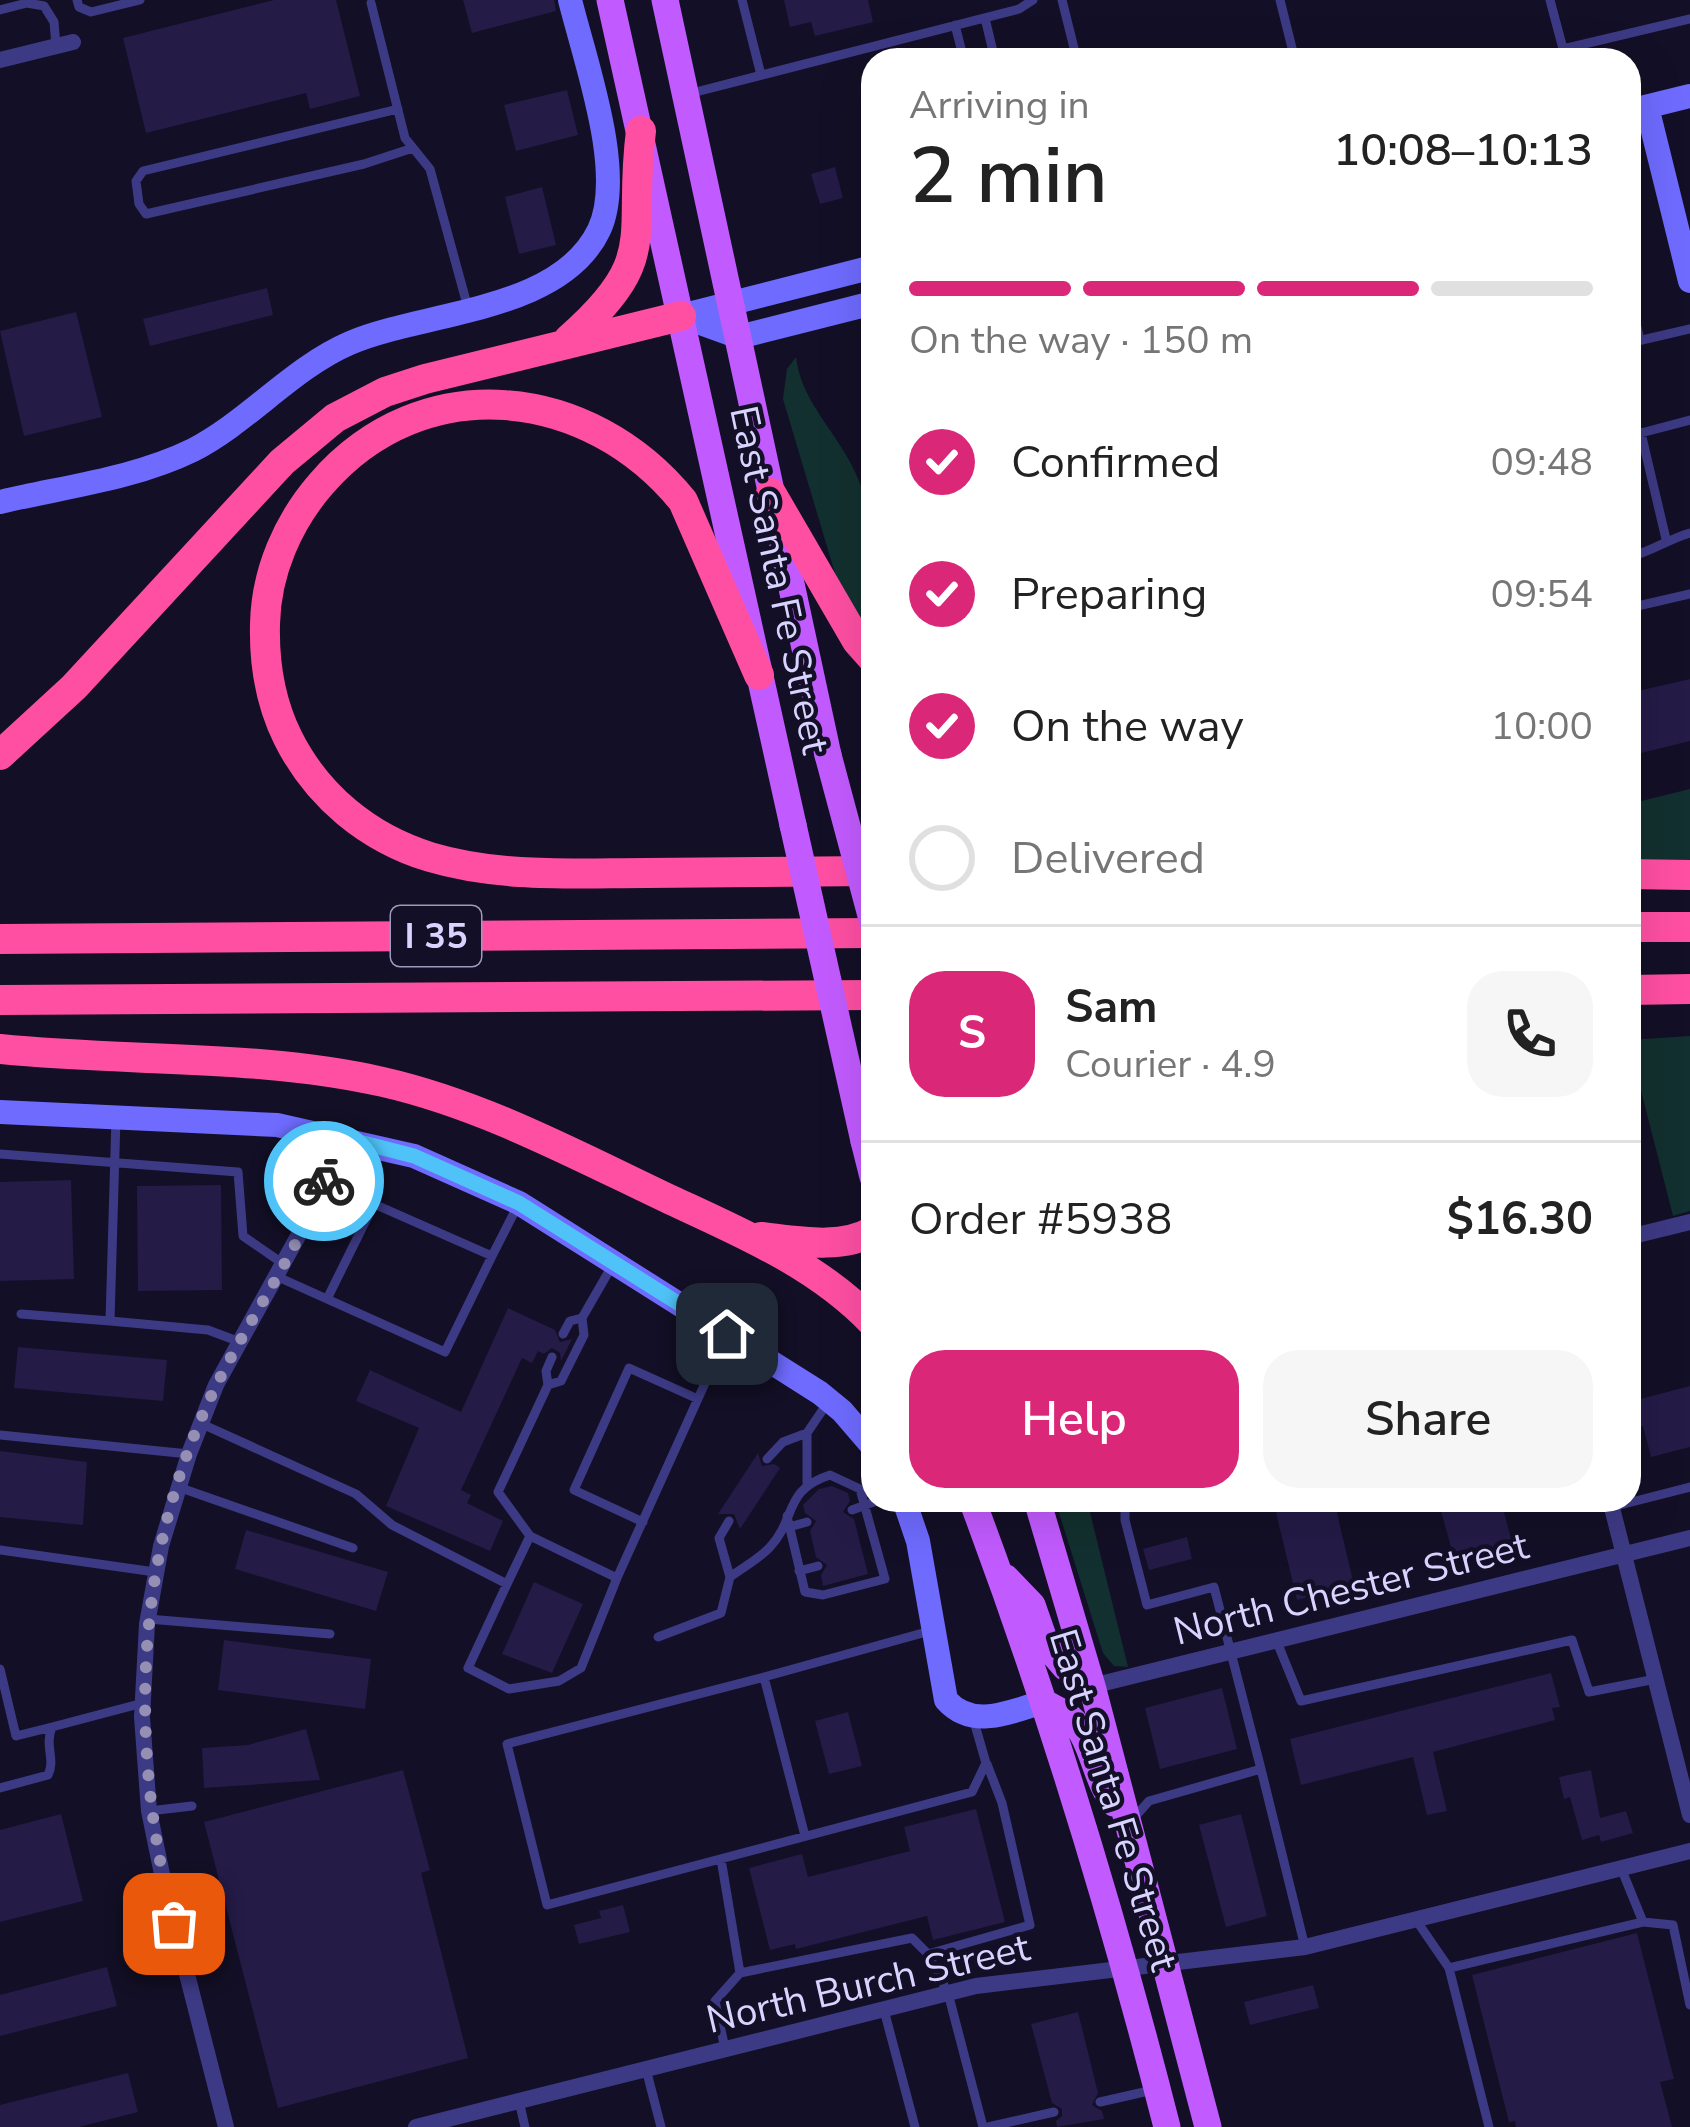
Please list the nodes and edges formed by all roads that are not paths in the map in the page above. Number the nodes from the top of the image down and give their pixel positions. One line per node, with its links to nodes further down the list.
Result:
1 (77, 0): 2 (lane)
2 (140, 0)
3 (570, 0): 38 (street)
4 (610, 0): 32 (main road, East Santa Fe Street)
5 (665, 0): 27 (main road, East Santa Fe Street)
6 (742, 0): 26 (lane)
7 (1033, 0): 13 (lane)
8 (1062, 0): 20 (lane)
9 (1280, 0): 21 (lane)
10 (1550, 0): 22 (lane)
11 (371, 3): 30 (lane)
12 (0, 10): 16 (lane)
13 (985, 18): 15 (lane); 19 (lane)
14 (1690, 19): 23 (lane)
15 (956, 25): 17 (lane); 18 (lane)
16 (64, 44): 25 (street)
17 (866, 48)
18 (961, 48)
19 (992, 48)
20 (1074, 48)
21 (1292, 48)
22 (1562, 48)
23 (1588, 48)
24 (861, 49): 26 (lane)
25 (0, 60)
26 (761, 75): 27 (lane)
27 (686, 94): 36 (main road, East Santa Fe Street)
28 (1690, 97): 29 (street)
29 (1641, 108)
30 (398, 109): 33 (lane); 33 (lane)
31 (1641, 119): 35 (street)
32 (640, 131): 39 (main road, East Santa Fe Street); 43 (highway)
33 (413, 148): 38 (lane)
34 (861, 270): 36 (street)
35 (1690, 281)
36 (731, 303): 39 (street); 41 (main road, East Santa Fe Street)
37 (861, 306): 41 (street)
38 (468, 308): 47 (street)
39 (681, 316): 41 (street); 43 (highway); 54 (main road, East Santa Fe Street)
40 (1690, 329): 42 (lane)
41 (739, 337): 46 (main road, East Santa Fe Street)
42 (1641, 341)
43 (564, 343): 55 (highway)
44 (1690, 420): 45 (lane)
45 (1641, 434): 49 (lane)
46 (771, 493): 53 (highway); 59 (main road, East Santa Fe Street, bridge)
47 (0, 502)
48 (1690, 533): 49 (lane)
49 (1666, 539): 50 (lane)
50 (1641, 554)
51 (1690, 594): 52 (lane)
52 (1641, 605)
53 (861, 645)
54 (759, 675): 56 (highway); 72 (main road, East Santa Fe Street, bridge)
55 (0, 755)
56 (861, 871)
57 (1641, 874): 58 (highway)
58 (1690, 875)
59 (861, 878)
60 (1641, 927): 61 (highway)
61 (1690, 927)
62 (861, 933): 63 (highway, I 35)
63 (0, 939)
64 (1677, 989): 65 (highway); 67 (highway)
65 (1641, 990)
66 (861, 994): 68 (highway, I 35)
67 (1641, 999)
68 (0, 1000)
69 (0, 1049): 79 (highway)
70 (0, 1112): 71 (street)
71 (116, 1118): 73 (street); 75 (lane)
72 (861, 1128)
73 (340, 1137): 76 (street); 83 (street)
74 (0, 1154): 75 (lane)
75 (115, 1165): 83 (lane); 88 (lane)
76 (519, 1203): 81 (lane); 82 (street)
77 (1690, 1222): 78 (street)
78 (1641, 1234)
79 (749, 1236): 80 (highway); 85 (highway)
80 (861, 1238)
81 (492, 1256): 84 (lane); 84 (lane)
82 (613, 1264): 87 (lane); 90 (street)
83 (282, 1271): 84 (lane); 91 (street)
84 (327, 1299)
85 (861, 1312)
86 (21, 1314): 88 (lane)
87 (582, 1318): 89 (lane); 93 (lane)
88 (110, 1321): 91 (lane)
89 (562, 1334)
90 (727, 1334): 94 (lane); 95 (street)
91 (240, 1342): 96 (street)
92 (552, 1357): 93 (lane)
93 (548, 1385): 119 (lane)
94 (698, 1399): 115 (lane); 115 (lane)
95 (829, 1401): 97 (lane); 98 (street)
96 (201, 1424): 100 (street); 132 (lane)
97 (807, 1433): 101 (lane); 102 (lane)
98 (861, 1434)
99 (0, 1435): 100 (lane)
100 (189, 1454): 103 (street)
101 (767, 1460)
102 (807, 1482): 105 (lane); 117 (lane)
103 (178, 1487): 121 (lane); 129 (street)
104 (1690, 1487): 106 (lane)
105 (861, 1492)
106 (1641, 1498)
107 (861, 1507): 108 (lane)
108 (852, 1510)
109 (867, 1512): 123 (lane)
110 (908, 1512): 134 (street)
111 (976, 1512): 127 (main road, East Santa Fe Street)
112 (1041, 1512): 142 (main road, East Santa Fe Street)
113 (1125, 1512): 138 (lane)
114 (1613, 1512): 125 (street)
115 (643, 1522): 131 (lane)
116 (729, 1522): 130 (lane)
117 (788, 1522): 118 (lane); 128 (lane); 130 (lane)
118 (807, 1522)
119 (530, 1536): 131 (lane); 132 (lane)
120 (1690, 1538): 125 (street, North Chester Street)
121 (353, 1547)
122 (0, 1550): 129 (lane)
123 (878, 1552): 124 (lane); 128 (lane)
124 (863, 1554)
125 (1624, 1555): 137 (street, North Chester Street); 141 (street)
126 (818, 1566): 128 (lane)
127 (998, 1570): 142 (main road); 143 (main road, East Santa Fe Street)
128 (800, 1571)
129 (156, 1573): 133 (street)
130 (730, 1577): 136 (lane)
131 (617, 1578): 132 (lane)
132 (506, 1584)
133 (148, 1619): 135 (lane); 144 (street)
134 (933, 1630): 140 (lane); 145 (street)
135 (330, 1634)
136 (658, 1637)
137 (1276, 1642): 138 (street, North Chester Street); 141 (lane)
138 (1232, 1653): 142 (street, North Chester Street); 150 (lane)
139 (0, 1670): 147 (lane)
140 (764, 1677): 156 (lane); 158 (lane)
141 (1656, 1679): 154 (street)
142 (1093, 1685): 155 (main road, East Santa Fe Street)
143 (1043, 1702): 145 (street); 155 (main road); 165 (main road, East Santa Fe Street)
144 (143, 1703): 146 (lane); 153 (street)
145 (973, 1718): 149 (lane)
146 (52, 1727): 147 (lane); 151 (lane)
147 (16, 1736): 148 (lane)
148 (0, 1740)
149 (986, 1763): 156 (lane); 163 (lane)
150 (1261, 1769): 155 (lane); 162 (lane)
151 (0, 1788)
152 (192, 1806): 153 (lane)
153 (149, 1811): 177 (street)
154 (1690, 1815)
155 (1129, 1823): 164 (main road, East Santa Fe Street)
156 (805, 1836): 158 (lane)
157 (1690, 1851): 159 (street, North Burch Street)
158 (721, 1858): 167 (lane)
159 (1621, 1868): 160 (street, North Burch Street); 161 (lane)
160 (1416, 1919): 162 (street, North Burch Street); 166 (lane)
161 (1643, 1922): 166 (lane); 169 (lane)
162 (1305, 1947): 164 (street, North Burch Street)
163 (928, 1954): 167 (lane); 168 (lane)
164 (1167, 1962): 165 (street, North Burch Street); 184 (main road, East Santa Fe Street)
165 (1127, 1967): 168 (street, North Burch Street); 173 (main road, East Santa Fe Street)
166 (1448, 1968): 185 (lane)
167 (740, 1973): 171 (lane)
168 (948, 1993): 170 (street, North Burch Street); 182 (lane)
169 (1690, 2005)
170 (884, 2009): 171 (street, North Burch Street); 181 (lane)
171 (725, 2049): 172 (street, North Burch Street)
172 (646, 2069): 174 (street, North Burch Street); 180 (lane)
173 (1157, 2089): 175 (lane); 183 (main road, East Santa Fe Street)
174 (519, 2101): 178 (street, North Burch Street); 179 (lane)
175 (1100, 2102)
176 (1054, 2112): 182 (lane)
177 (226, 2127)
178 (416, 2127)
179 (525, 2127)
180 (662, 2127)
181 (915, 2127)
182 (986, 2127)
183 (1167, 2127)
184 (1208, 2127)
185 (1489, 2127)

